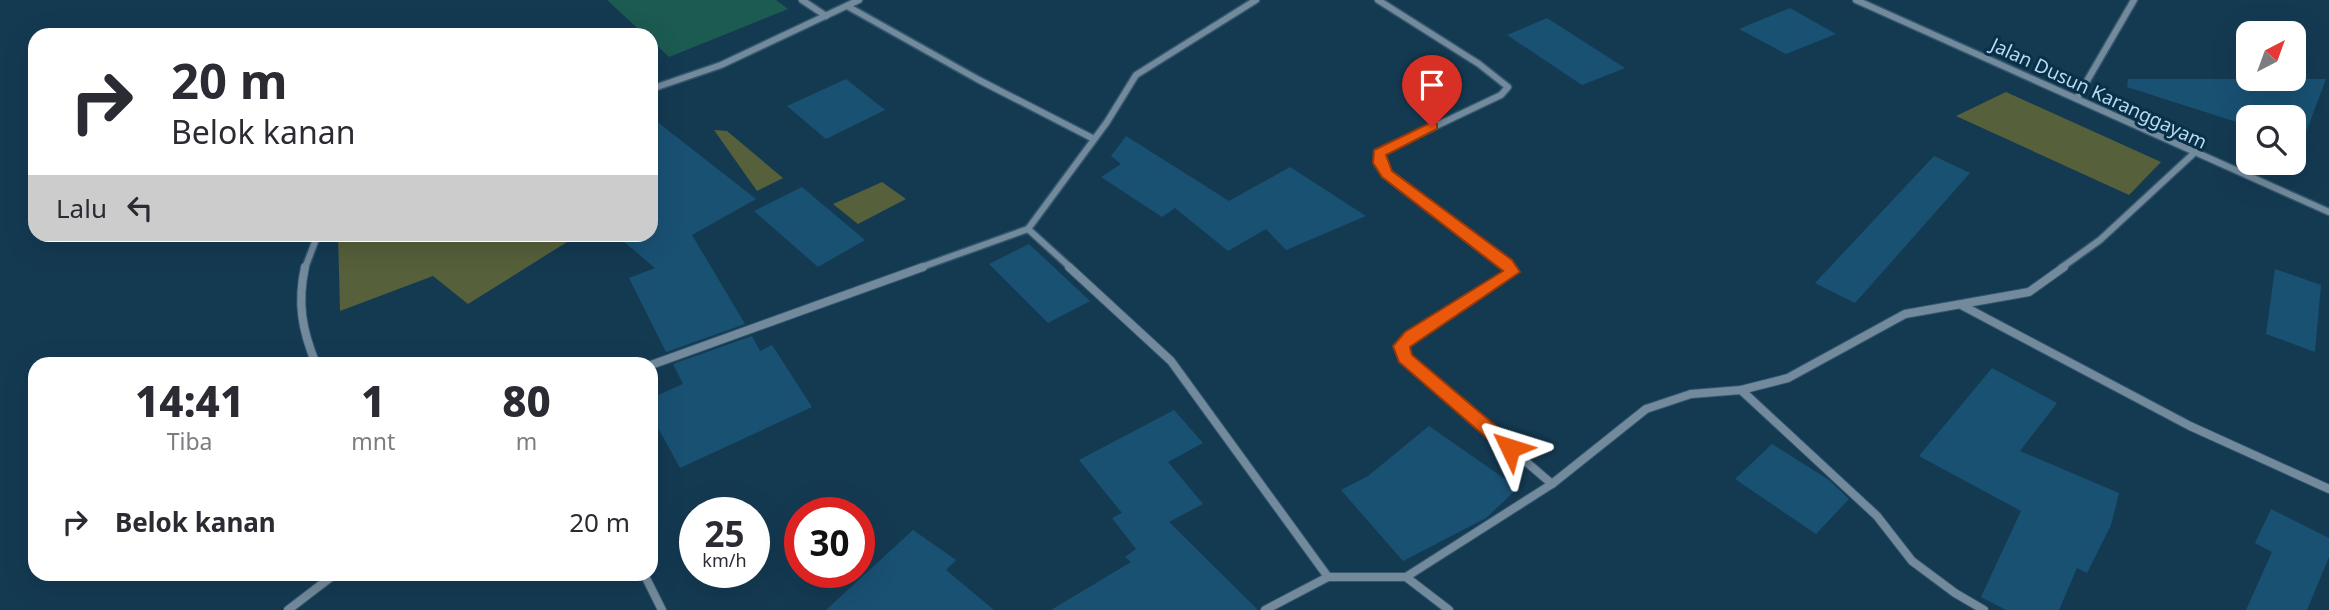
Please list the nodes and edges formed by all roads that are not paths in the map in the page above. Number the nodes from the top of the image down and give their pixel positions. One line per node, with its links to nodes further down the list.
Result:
1 (802, 0): 8 (street)
2 (859, 0): 7 (street)
3 (1256, 0): 11 (street)
4 (1378, 0): 20 (street)
5 (1856, 0): 10 (street, Jalan Dusun Karanggayam)
6 (2134, 0): 10 (street)
7 (847, 6): 8 (street); 11 (street)
8 (826, 16): 9 (street)
9 (658, 87)
10 (2077, 98): 12 (street, Jalan Dusun Karanggayam)
11 (1094, 139): 14 (street)
12 (2193, 154): 13 (street, Jalan Dusun Karanggayam); 16 (street)
13 (2329, 212)
14 (1028, 229): 18 (street); 23 (street)
15 (313, 242): 17 (street)
16 (1962, 306): 19 (street); 21 (street)
17 (313, 357)
18 (658, 362)
19 (1741, 390): 20 (street); 30 (street)
20 (1552, 484): 22 (street)
21 (2329, 489)
22 (1406, 577): 23 (street); 29 (street)
23 (1328, 578): 28 (street)
24 (326, 581): 26 (street)
25 (648, 581): 27 (street)
26 (288, 610)
27 (662, 610)
28 (1265, 610)
29 (1449, 610)
30 (1984, 610)

